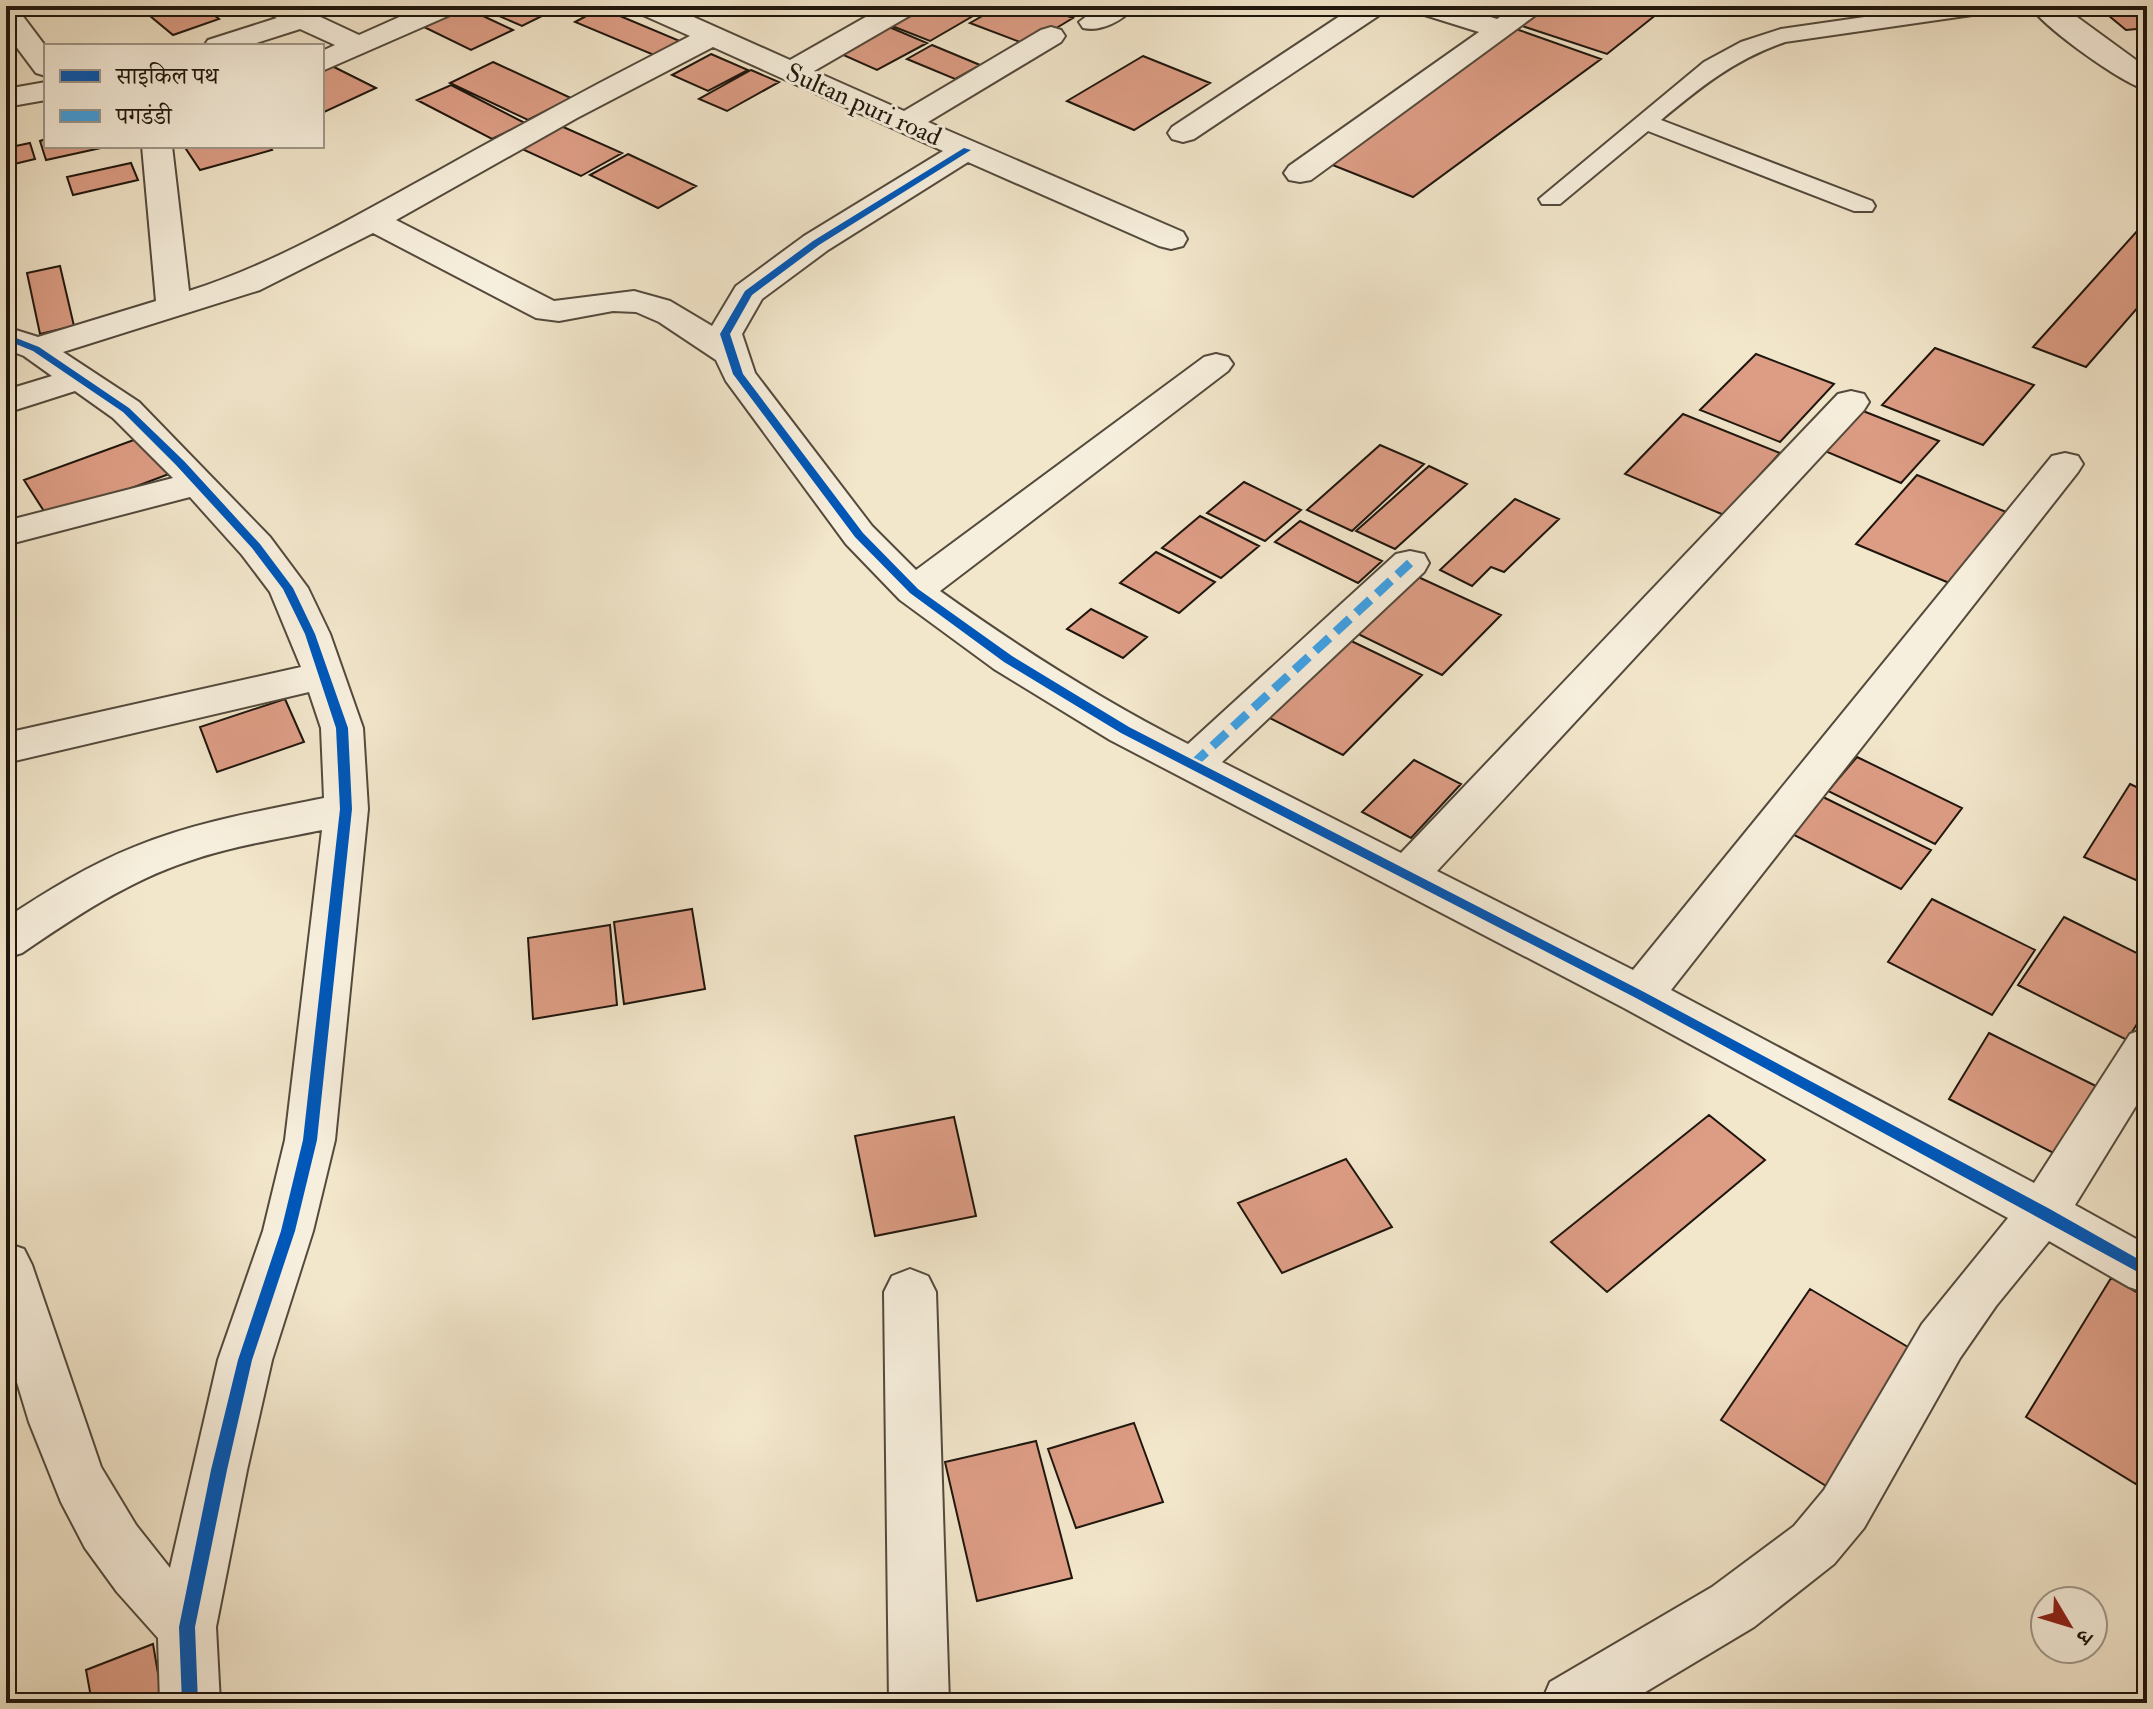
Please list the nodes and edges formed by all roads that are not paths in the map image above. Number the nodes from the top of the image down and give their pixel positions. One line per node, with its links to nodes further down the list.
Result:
1 (274, 6): 12 (street)
2 (447, 6): 18 (street)
3 (646, 6): 15 (street, Sultan puri road)
4 (906, 6): 21 (street)
5 (1120, 6): 13 (street)
6 (1374, 6): 27 (street)
7 (1425, 6): 14 (street)
8 (1534, 6): 14 (street)
9 (1986, 6): 26 (lane)
10 (2044, 6): 22 (street)
11 (6, 13): 20 (street)
12 (302, 19): 17 (street); 18 (street)
13 (1093, 22)
14 (1500, 29): 30 (street)
15 (712, 36): 21 (street, Sultan puri road); 33 (street)
16 (1051, 36): 25 (street)
17 (224, 44)
18 (360, 46): 19 (street)
19 (324, 61)
20 (44, 64)
21 (790, 72): 25 (street, Sultan puri road)
22 (2147, 81)
23 (44, 91): 24 (street)
24 (6, 98)
25 (906, 122): 29 (street, Sultan puri road)
26 (1645, 122): 31 (lane); 32 (lane)
27 (1183, 133)
28 (157, 148): 35 (street)
29 (967, 150): 34 (street, Sultan puri road); 37 (street)
30 (1300, 173)
31 (1551, 199)
32 (1863, 206)
33 (372, 220): 35 (street); 37 (street)
34 (1171, 239)
35 (174, 308): 36 (street)
36 (21, 343): 39 (street)
37 (732, 355): 46 (street)
38 (1216, 364): 46 (street)
39 (81, 378): 40 (street); 43 (street)
40 (6, 402)
41 (1851, 402): 51 (street)
42 (2065, 464): 53 (street)
43 (198, 483): 44 (street); 47 (street)
44 (6, 533)
45 (1410, 563): 49 (street)
46 (914, 591): 49 (street)
47 (324, 675): 48 (street); 50 (street)
48 (6, 748)
49 (1192, 765): 51 (street)
50 (346, 809): 52 (street); 59 (street)
51 (1406, 876): 53 (street)
52 (6, 941)
53 (1640, 995): 55 (street)
54 (2147, 1047): 55 (street)
55 (2043, 1212): 57 (street); 62 (street)
56 (6, 1265): 59 (street)
57 (2147, 1271)
58 (910, 1292): 61 (street)
59 (187, 1627): 60 (street)
60 (190, 1703)
61 (919, 1703)
62 (1571, 1703)

